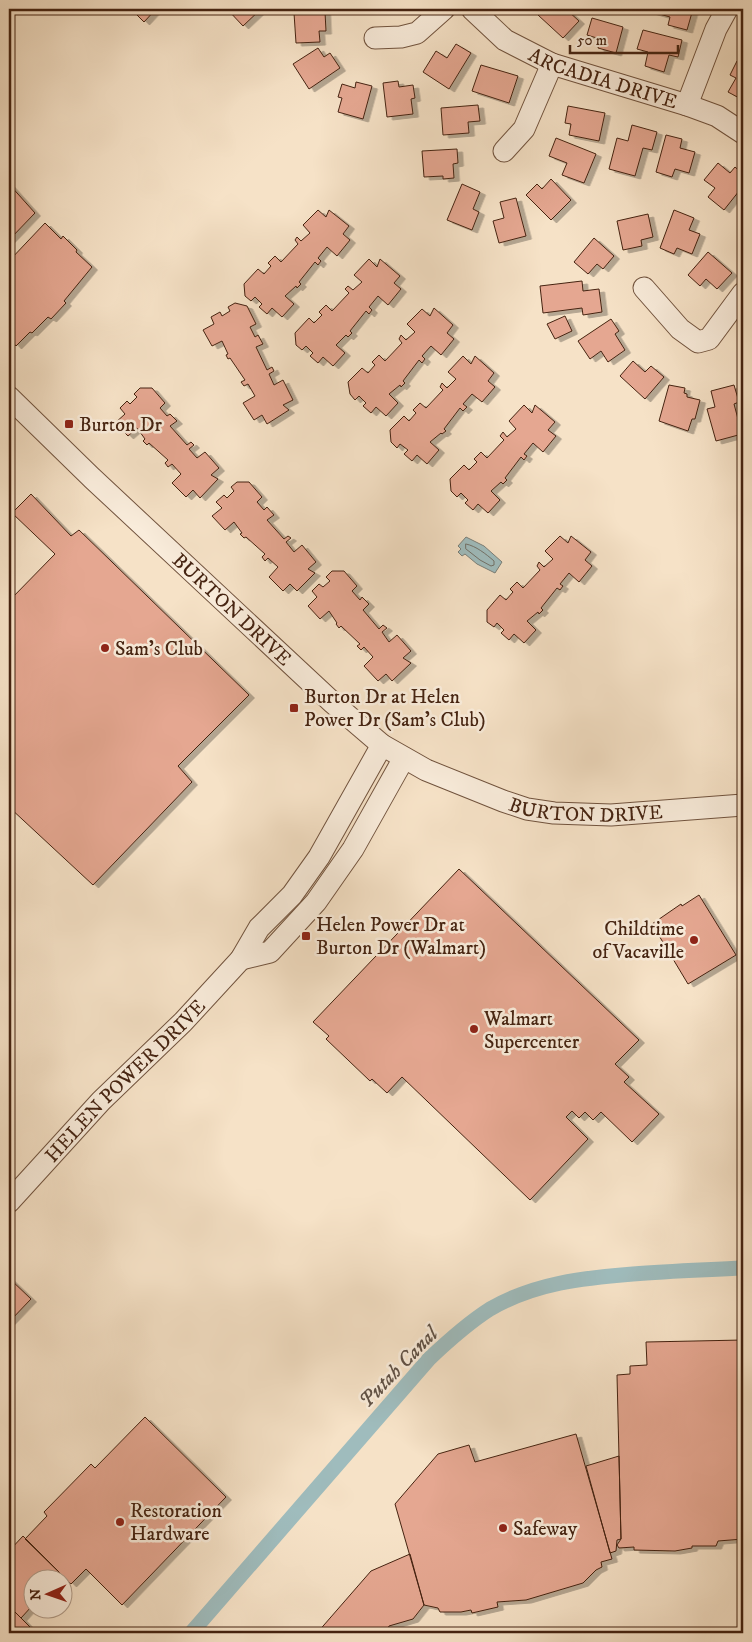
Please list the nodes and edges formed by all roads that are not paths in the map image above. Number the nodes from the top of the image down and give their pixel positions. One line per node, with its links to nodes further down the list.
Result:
1 (444, 9): 4 (street)
2 (472, 9): 5 (street, ARCADIA DRIVE)
3 (727, 9): 6 (street)
4 (375, 38)
5 (552, 64): 6 (street, ARCADIA DRIVE); 8 (street)
6 (687, 105): 7 (street, ARCADIA DRIVE)
7 (743, 133)
8 (504, 151)
9 (644, 288): 10 (street)
10 (743, 292)
11 (9, 397): 12 (street, BURTON DRIVE)
12 (382, 745): 13 (street, BURTON DRIVE); 15 (street, HELEN POWER DRIVE)
13 (404, 758): 14 (street, BURTON DRIVE); 15 (street)
14 (743, 805)
15 (241, 959): 16 (street, HELEN POWER DRIVE)
16 (9, 1202)

